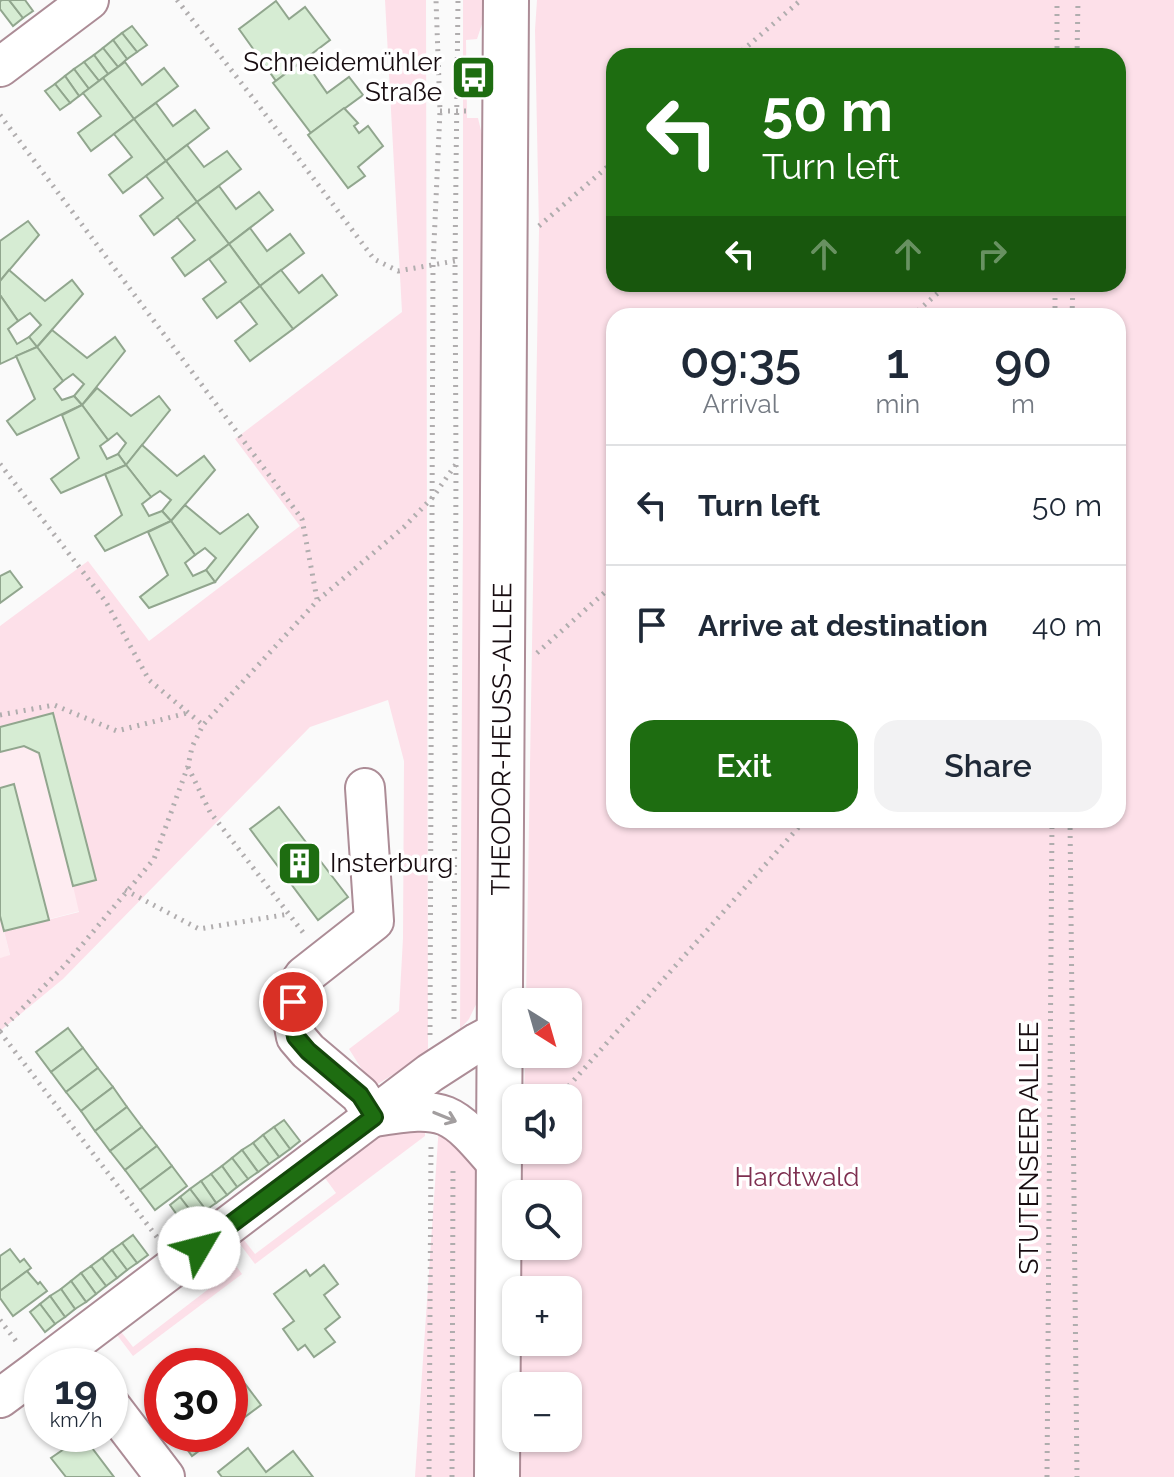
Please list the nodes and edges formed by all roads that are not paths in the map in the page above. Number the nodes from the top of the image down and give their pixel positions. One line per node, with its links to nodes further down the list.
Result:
1 (89, 0): 3 (street)
2 (506, 0): 5 (main road, THEODOR-HEUSS-ALLEE)
3 (0, 67)
4 (365, 788): 6 (street)
5 (501, 1030): 6 (street); 7 (main road, THEODOR-HEUSS-ALLEE)
6 (374, 1117): 7 (street, one-way to 7); 8 (street)
7 (498, 1165): 13 (main road, THEODOR-HEUSS-ALLEE)
8 (75, 1348)
9 (24, 1383): 10 (street)
10 (0, 1398)
11 (128, 1429): 12 (street)
12 (165, 1477)
13 (497, 1477)

